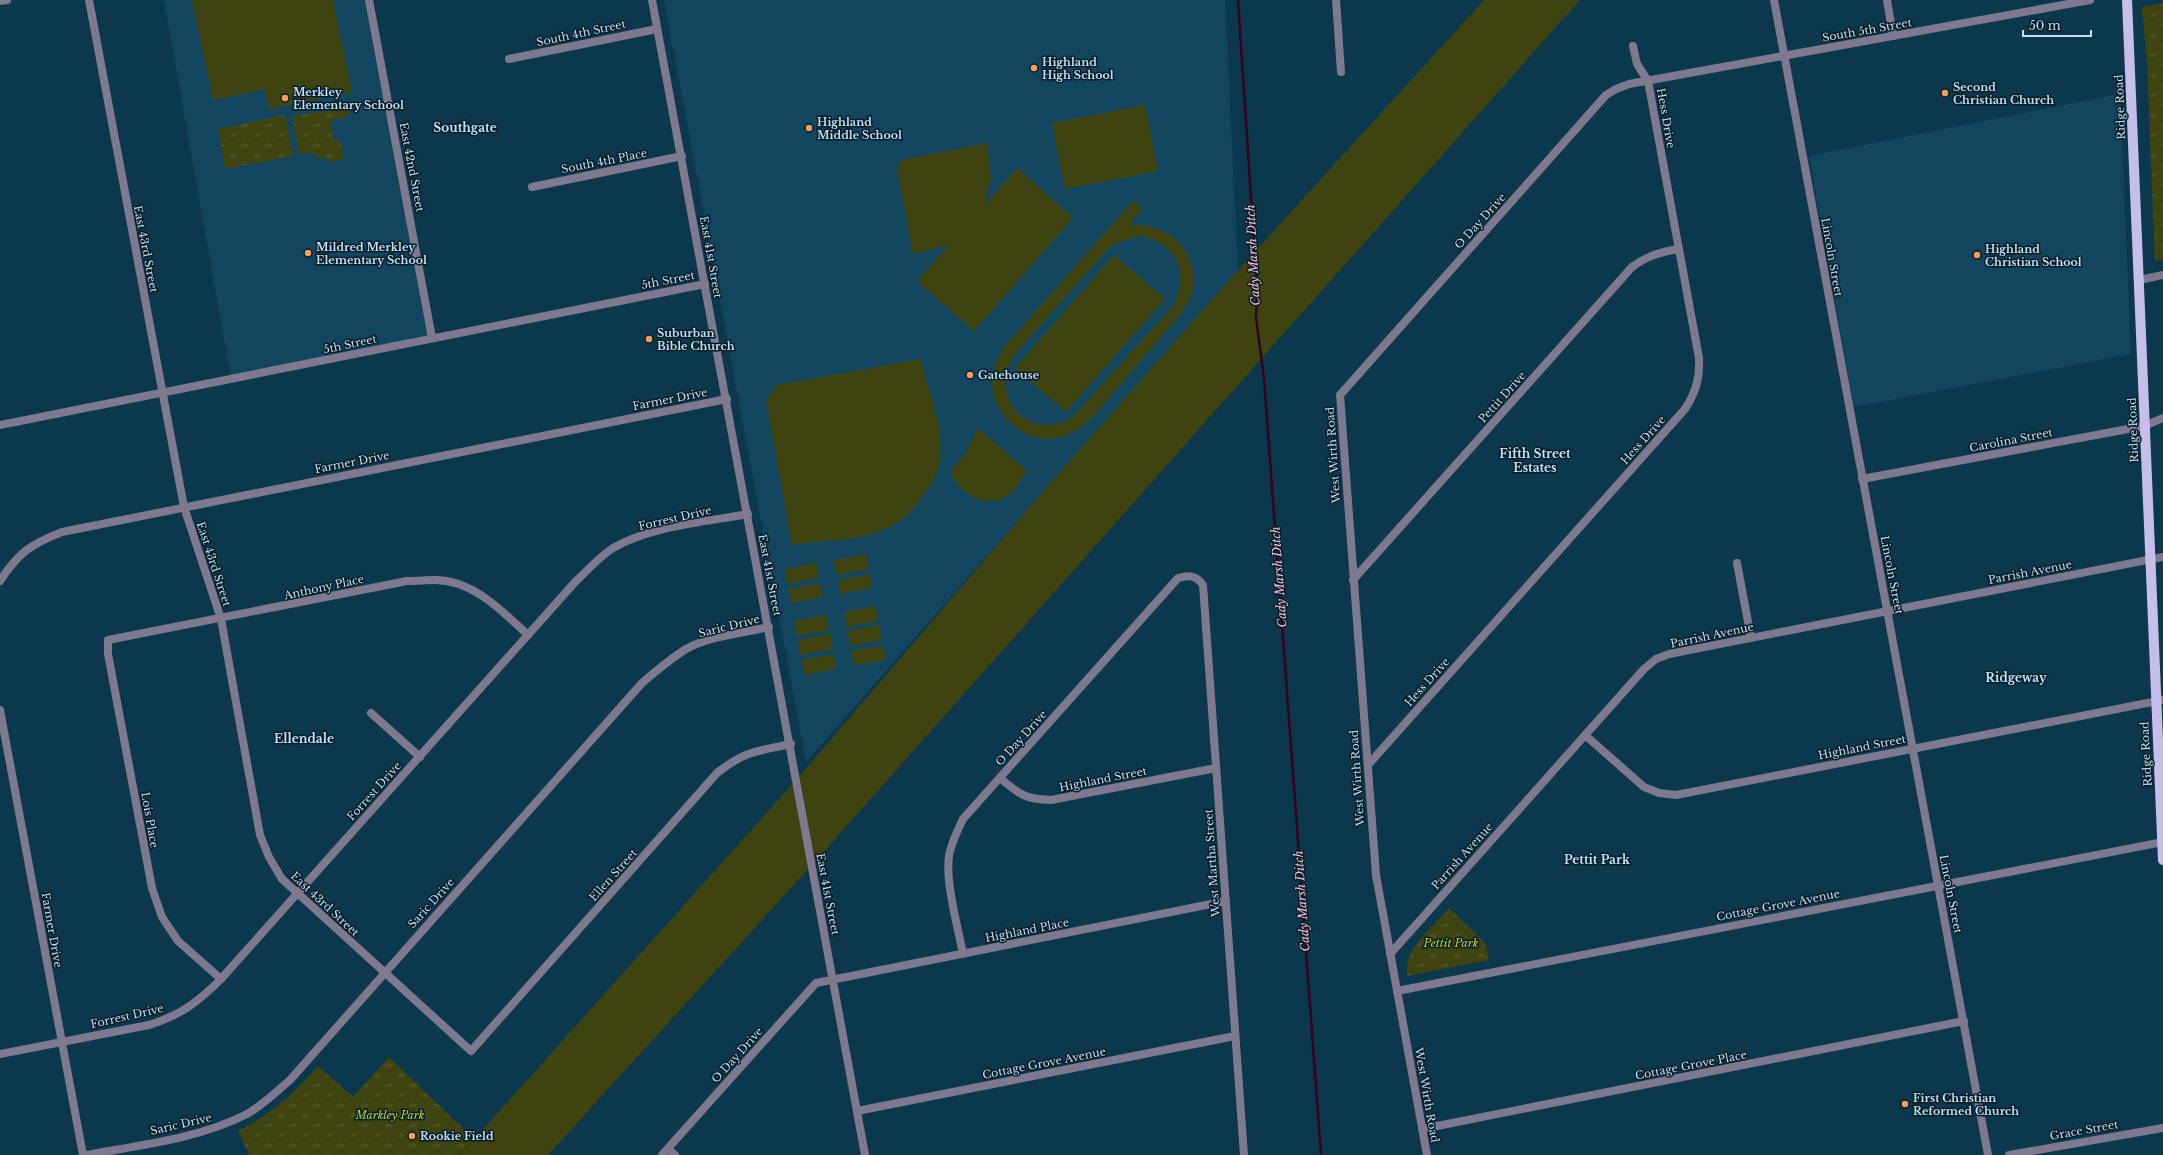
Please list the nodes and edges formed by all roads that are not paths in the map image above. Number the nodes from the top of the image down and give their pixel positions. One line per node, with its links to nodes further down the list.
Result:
1 (7, 0): 10 (street)
2 (89, 0): 25 (street, East 43rd Street)
3 (369, 0): 24 (street, East 42nd Street)
4 (652, 0): 11 (street, East 41st Street)
5 (1336, 0): 16 (street)
6 (1774, 0): 14 (street, Lincoln Street)
7 (1887, 0): 12 (street)
8 (2090, 0): 12 (street, South 5th Street)
9 (2127, 0): 22 (main road, Ridge Road)
10 (0, 1)
11 (657, 29): 15 (street, South 4th Street); 18 (street, East 41st Street)
12 (1893, 36): 14 (street, South 5th Street)
13 (1633, 46): 17 (street, Hess Drive)
14 (1784, 56): 17 (street, South 5th Street); 31 (street, Lincoln Street)
15 (509, 59)
16 (1341, 72)
17 (1648, 81): 20 (street, Hess Drive); 26 (street, O Day Drive)
18 (682, 156): 19 (street, South 4th Place); 23 (street, East 41st Street)
19 (532, 187)
20 (1679, 249): 38 (street, Pettit Drive); 53 (street, Hess Drive)
21 (2163, 275): 22 (street)
22 (2139, 280): 30 (main road, Ridge Road)
23 (705, 284): 24 (street, 5th Street); 27 (street, East 41st Street)
24 (432, 338): 25 (street, 5th Street)
25 (162, 392): 29 (street, 5th Street); 32 (street, East 43rd Street)
26 (1340, 395): 38 (street, West Wirth Road)
27 (727, 399): 32 (street, Farmer Drive); 33 (street, East 41st Street)
28 (2163, 418): 30 (street, Carolina Street)
29 (0, 425)
30 (2144, 426): 31 (street, Carolina Street); 35 (main road, Ridge Road)
31 (1862, 479): 40 (street, Lincoln Street)
32 (184, 507): 39 (street, Farmer Drive); 41 (street, East 43rd Street)
33 (748, 514): 42 (street, East 41st Street); 43 (street, Forrest Drive)
34 (2163, 557): 35 (street, Parrish Avenue)
35 (2150, 560): 40 (street, Parrish Avenue); 46 (main road, Ridge Road)
36 (1737, 563): 44 (street)
37 (1192, 576): 54 (street, West Martha Street); 55 (street, O Day Drive)
38 (1353, 580): 53 (street, West Wirth Road)
39 (0, 581)
40 (1888, 611): 44 (street, Parrish Avenue); 51 (street, Lincoln Street)
41 (221, 619): 43 (street, Anthony Place); 45 (street, Anthony Place); 59 (street, East 43rd Street)
42 (769, 627): 50 (street, East 41st Street); 63 (street, Saric Drive)
43 (528, 635): 52 (street, Forrest Drive)
44 (1751, 638): 49 (street, Parrish Avenue)
45 (108, 640): 64 (street, Lois Place)
46 (2160, 701): 51 (street, Highland Street); 56 (main road, Ridge Road)
47 (0, 710): 69 (street, Farmer Drive)
48 (371, 713): 52 (street)
49 (1586, 735): 51 (street, Highland Street); 62 (street, Parrish Avenue)
50 (791, 744): 65 (street, East 41st Street); 70 (street, Ellen Street)
51 (1912, 748): 58 (street, Lincoln Street)
52 (420, 757): 59 (street, Forrest Drive)
53 (1368, 765): 62 (street, West Wirth Road)
54 (1216, 768): 55 (street, Highland Street); 60 (street, West Martha Street)
55 (1000, 778): 61 (street, O Day Drive)
56 (2163, 842): 57 (main road, Ridge Road); 58 (street, Cottage Grove Avenue)
57 (2163, 860)
58 (1937, 885): 66 (street, Cottage Grove Avenue); 67 (street, Lincoln Street)
59 (297, 894): 63 (street, East 43rd Street); 64 (street, Forrest Drive)
60 (1226, 901): 61 (street, Highland Place); 68 (street, West Martha Street)
61 (963, 954): 65 (street, Highland Place)
62 (1390, 954): 66 (street, West Wirth Road)
63 (384, 972): 70 (street, East 43rd Street); 77 (street, Saric Drive)
64 (221, 979): 69 (street, Forrest Drive)
65 (833, 979): 72 (street, East 41st Street); 75 (street, O Day Drive)
66 (1397, 991): 74 (street, West Wirth Road)
67 (1964, 1022): 74 (street, Cottage Grove Place); 82 (street, Lincoln Street)
68 (1235, 1036): 72 (street, Cottage Grove Avenue); 80 (street, West Martha Street)
69 (61, 1041): 71 (street, Forrest Drive); 76 (street, Farmer Drive)
70 (471, 1051)
71 (0, 1054)
72 (858, 1111): 79 (street, East 41st Street)
73 (2163, 1128): 83 (street, Grace Street)
74 (1422, 1129): 81 (street, West Wirth Road)
75 (665, 1152): 78 (street)
76 (83, 1155)
77 (88, 1155)
78 (675, 1155)
79 (865, 1155)
80 (1244, 1155)
81 (1427, 1155)
82 (1988, 1155)
83 (2009, 1155)

